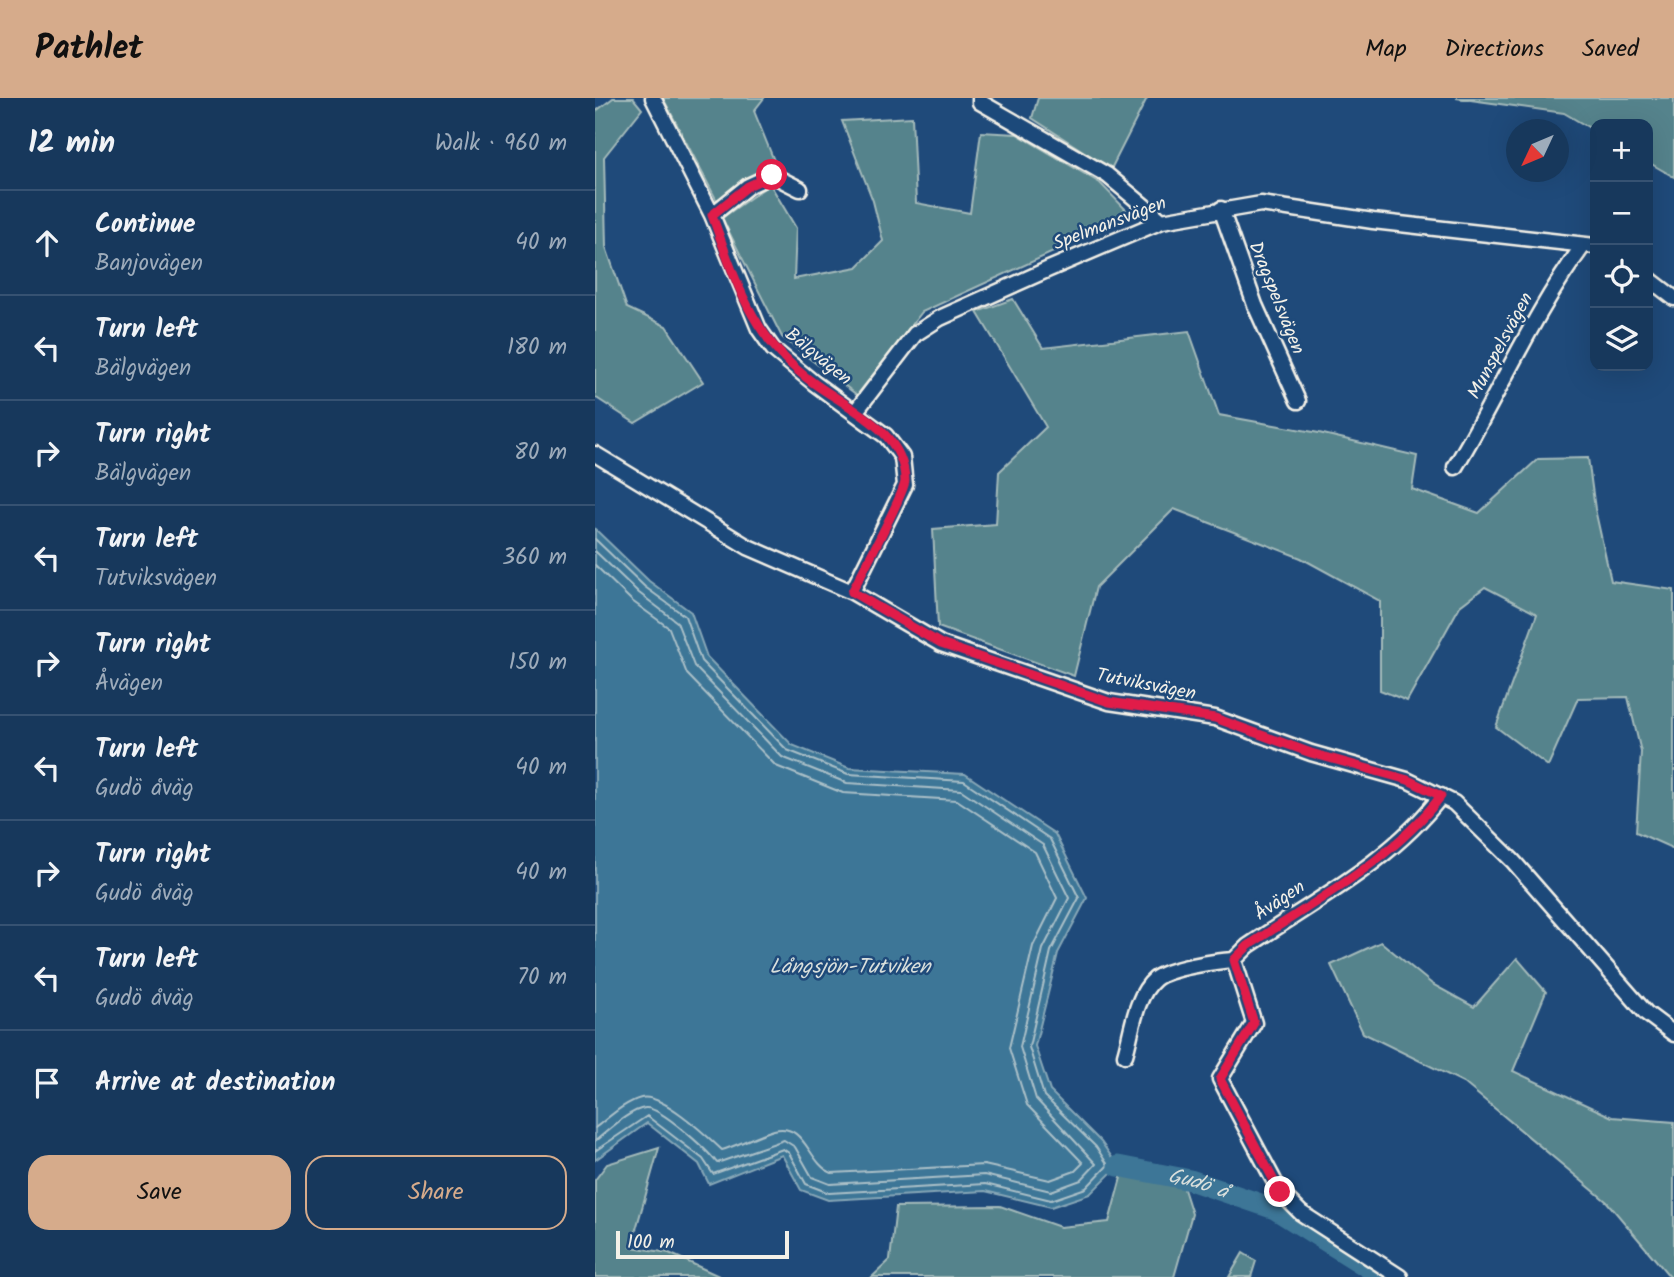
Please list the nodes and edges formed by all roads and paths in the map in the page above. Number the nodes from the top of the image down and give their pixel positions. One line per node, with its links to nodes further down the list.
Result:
1 (653, 98): 5 (street, Bälgvägen)
2 (980, 98): 6 (street)
3 (800, 189): 5 (street)
4 (1221, 209): 6 (street, Spelmansvägen); 7 (street, Spelmansvägen); 10 (street, Dragspelsvägen)
5 (712, 215): 11 (street, Bälgvägen)
6 (1162, 221): 11 (street, Spelmansvägen)
7 (1589, 246): 13 (street, Munspelsvägen)
8 (1653, 282): 9 (street)
9 (1674, 299)
10 (1298, 401)
11 (856, 411): 14 (street, Bälgvägen)
12 (595, 454): 14 (street, Tutviksvägen)
13 (1455, 467)
14 (852, 592): 15 (street, Tutviksvägen)
15 (1441, 796): 16 (street, Åvägen); 17 (street, Tutviksvägen)
16 (1234, 960): 18 (street); 19 (street)
17 (1674, 1034)
18 (1125, 1055)
19 (1400, 1277)

